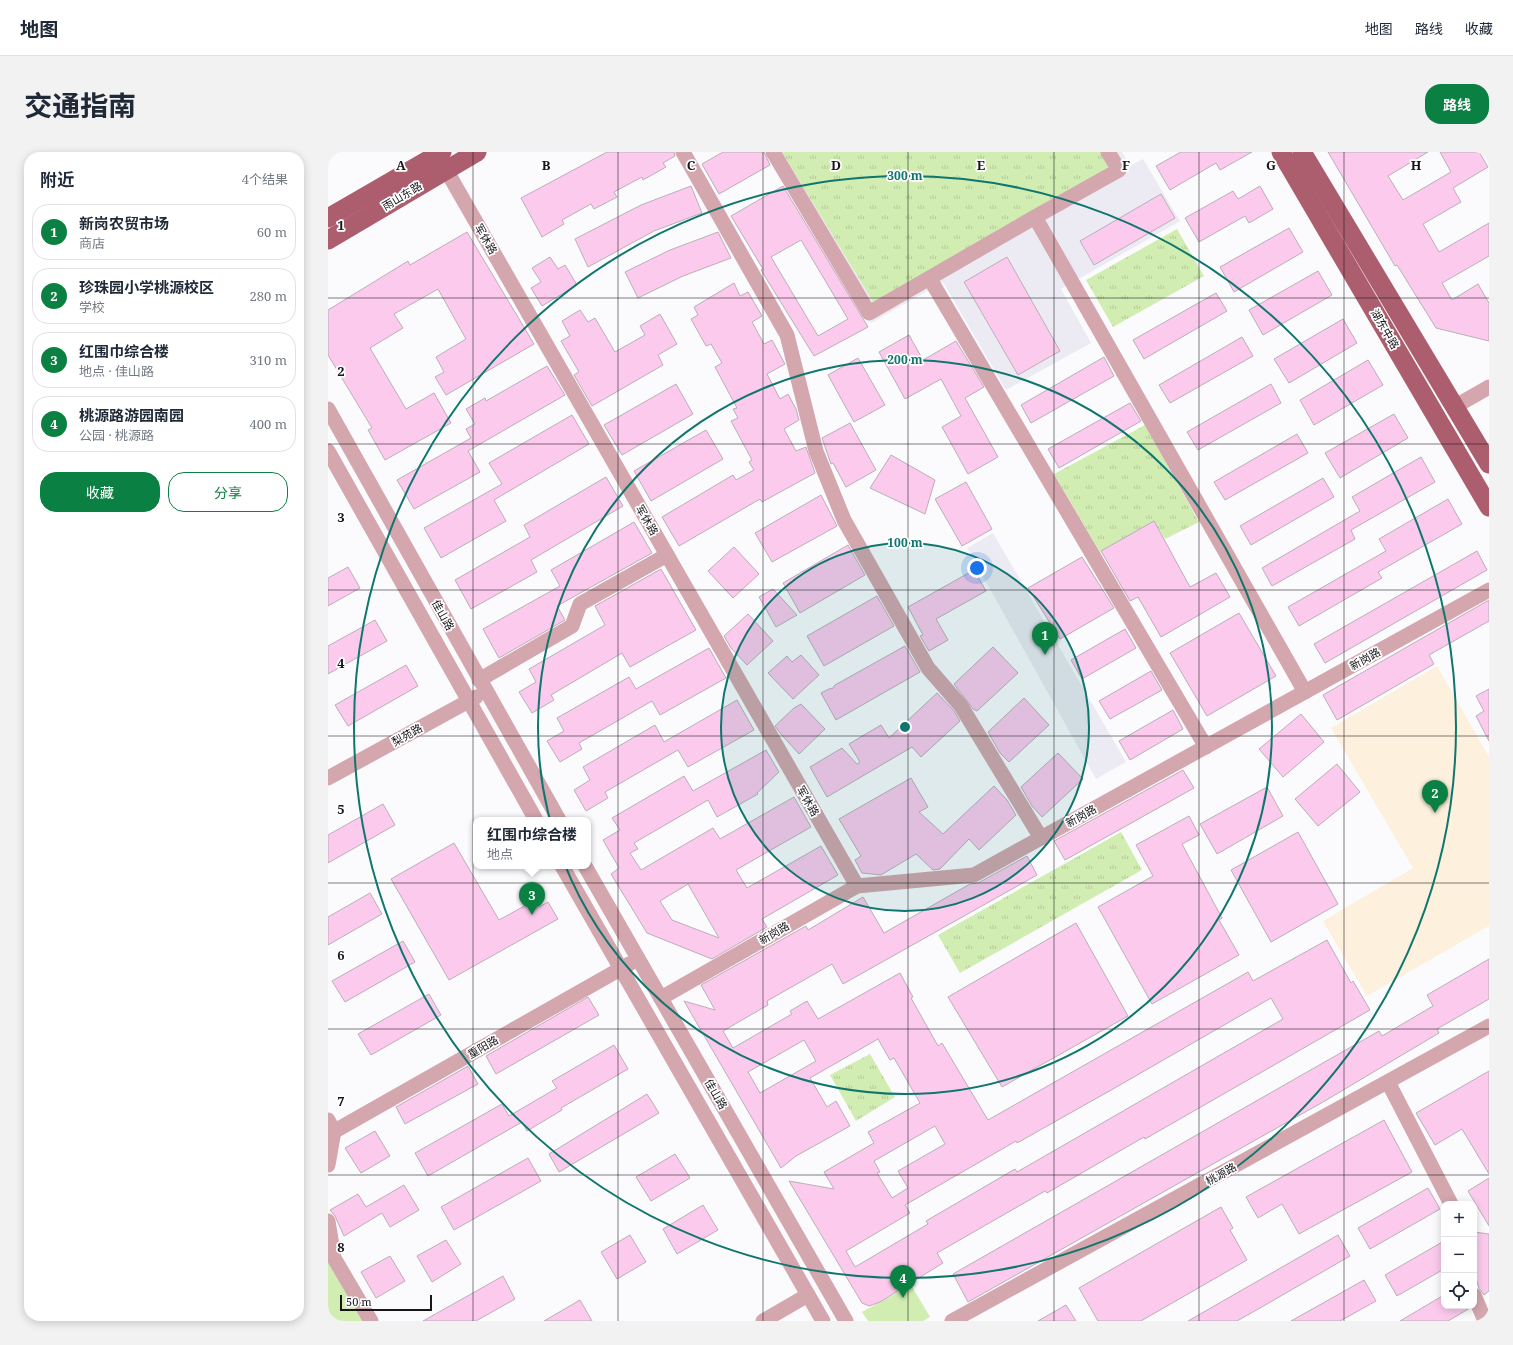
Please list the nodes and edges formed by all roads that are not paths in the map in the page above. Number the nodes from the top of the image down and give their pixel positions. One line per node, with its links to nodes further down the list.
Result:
1 (477, 152): 7 (main road, 雨山东路)
2 (682, 152): 27 (street)
3 (773, 152): 11 (street)
4 (1108, 152): 8 (street)
5 (1281, 152): 17 (main road, 湖东中路)
6 (1302, 152): 13 (main road, 湖东中路)
7 (442, 159): 9 (main road, 雨山东路); 10 (main road, 雨山东路); 18 (street, 军休路)
8 (1035, 217): 11 (street); 21 (street)
9 (328, 218)
10 (328, 240)
11 (930, 279): 23 (street)
12 (1489, 387): 13 (street)
13 (1454, 407): 16 (main road, 湖东中路)
14 (328, 409): 20 (street, 佳山路)
15 (328, 451): 22 (street, 佳山路)
16 (1489, 464)
17 (1489, 507)
18 (667, 555): 20 (street, 梨苑路); 30 (street, 军休路)
19 (1489, 590): 21 (street, 新岗路)
20 (482, 686): 22 (street, 梨苑路); 26 (street, 佳山路)
21 (1306, 692): 23 (street, 新岗路)
22 (468, 702): 24 (street, 梨苑路); 25 (street, 佳山路)
23 (1206, 747): 27 (street, 新岗路)
24 (328, 778)
25 (534, 817)
26 (557, 817)
27 (1041, 838): 30 (street, 新岗路)
28 (564, 869): 32 (street, 佳山路)
29 (587, 869): 31 (street, 佳山路)
30 (856, 886): 33 (street, 新岗路)
31 (638, 959): 32 (street, 重阳路); 33 (street, 佳山路)
32 (621, 969): 36 (street, 重阳路); 40 (street, 佳山路)
33 (661, 998): 45 (street, 佳山路)
34 (1489, 1026): 35 (street, 桃源路)
35 (1388, 1082): 38 (street); 46 (street, 桃源路)
36 (330, 1129): 37 (street)
37 (328, 1165)
38 (1449, 1201)
39 (328, 1221): 42 (street)
40 (808, 1295): 43 (street); 44 (street, 佳山路)
41 (1477, 1302): 47 (street)
42 (371, 1321)
43 (763, 1321)
44 (822, 1321)
45 (846, 1321)
46 (952, 1321)
47 (1485, 1321)

